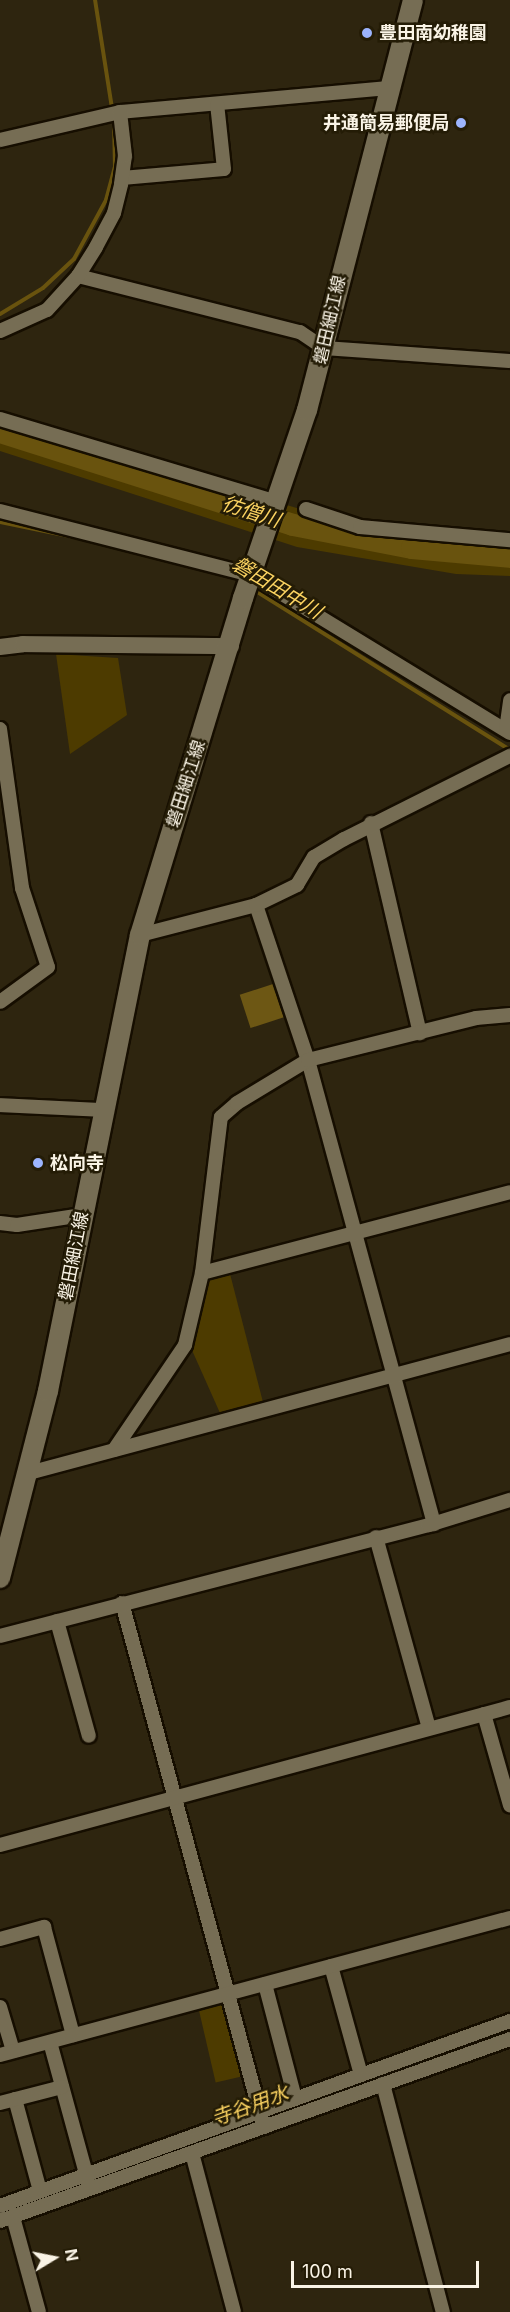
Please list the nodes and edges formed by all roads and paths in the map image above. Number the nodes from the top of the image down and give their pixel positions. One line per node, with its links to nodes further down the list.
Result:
1 (413, 0): 2 (main road, 磐田細江線)
2 (390, 88): 3 (street); 9 (main road, 磐田細江線)
3 (217, 104): 4 (street); 6 (street)
4 (120, 112): 5 (street); 6 (street)
5 (0, 140)
6 (122, 178): 7 (street)
7 (78, 276): 8 (street); 9 (street)
8 (0, 331)
9 (324, 348): 10 (street); 12 (main road, 磐田細江線)
10 (510, 361)
11 (0, 419): 12 (street)
12 (278, 502): 16 (main road, 磐田細江線)
13 (306, 509): 15 (street)
14 (0, 511): 16 (street)
15 (510, 540)
16 (251, 575): 17 (main road, 磐田細江線); 21 (street)
17 (231, 646): 18 (street); 26 (main road, 磐田細江線)
18 (0, 647)
19 (510, 700): 21 (street)
20 (0, 729): 23 (street)
21 (508, 732)
22 (510, 756): 24 (street)
23 (4, 793): 27 (street)
24 (371, 823): 25 (street); 29 (street)
25 (256, 905): 26 (street); 30 (street)
26 (140, 935): 32 (main road, 磐田細江線)
27 (0, 1002)
28 (510, 1015): 29 (street)
29 (420, 1033): 30 (street)
30 (308, 1060): 36 (street); 37 (street)
31 (0, 1105): 32 (street)
32 (103, 1110): 34 (main road, 磐田細江線)
33 (510, 1192): 36 (street)
34 (82, 1215): 35 (street); 41 (main road, 磐田細江線)
35 (0, 1223)
36 (356, 1233): 37 (street); 39 (street)
37 (202, 1273): 40 (street)
38 (510, 1344): 39 (street)
39 (393, 1375): 40 (street); 43 (street)
40 (114, 1450): 41 (street)
41 (29, 1473): 44 (main road, 磐田細江線)
42 (510, 1500): 43 (street)
43 (434, 1524): 45 (street)
44 (7, 1529): 46 (main road, 磐田細江線)
45 (376, 1537): 47 (street); 52 (street)
46 (0, 1578)
47 (122, 1604): 48 (street); 54 (street)
48 (57, 1621): 49 (street); 53 (street)
49 (0, 1635)
50 (510, 1707): 51 (street)
51 (484, 1714): 52 (street); 55 (street)
52 (429, 1728): 54 (street)
53 (89, 1736)
54 (175, 1797): 56 (street); 61 (street)
55 (510, 1805)
56 (0, 1845)
57 (510, 1918): 59 (street)
58 (0, 1939): 64 (street)
59 (331, 1966): 60 (street); 68 (street)
60 (265, 1984): 61 (street); 71 (street)
61 (229, 1994): 64 (street); 74 (street)
62 (0, 2007): 67 (street)
63 (510, 2021): 68 (street)
64 (73, 2036): 66 (street)
65 (510, 2039): 69 (street)
66 (50, 2042): 67 (street); 70 (street)
67 (6, 2053)
68 (361, 2074): 71 (street)
69 (383, 2084): 75 (street); 83 (street)
70 (62, 2087): 72 (street); 77 (street)
71 (295, 2098): 74 (street)
72 (15, 2100): 73 (street); 78 (street)
73 (0, 2103)
74 (260, 2111): 75 (street); 77 (street)
75 (264, 2127): 76 (street)
76 (192, 2153): 77 (street); 82 (street)
77 (88, 2182): 78 (street); 80 (street)
78 (40, 2191): 79 (street)
79 (0, 2206)
80 (6, 2219): 81 (street)
81 (39, 2312)
82 (234, 2312)
83 (443, 2312)

